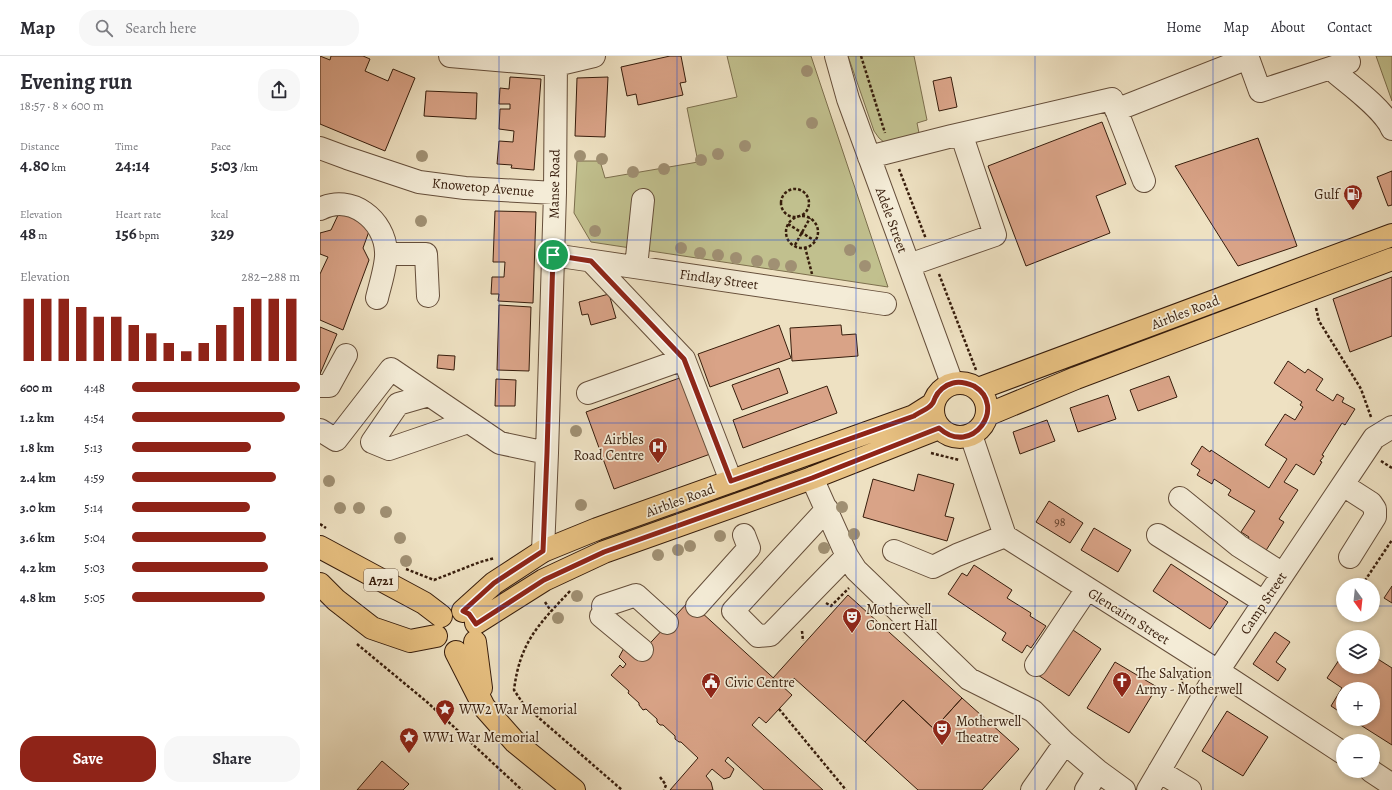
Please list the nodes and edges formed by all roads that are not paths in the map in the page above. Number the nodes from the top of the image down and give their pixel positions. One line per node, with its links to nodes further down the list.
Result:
1 (450, 56): 4 (street)
2 (594, 56): 4 (street)
3 (836, 56): 9 (street, Adele Street)
4 (556, 60): 11 (street, Manse Road)
5 (1116, 110): 6 (street); 7 (street); 10 (street)
6 (1392, 129)
7 (952, 136): 9 (street); 19 (street)
8 (320, 148): 11 (street, Knowetop Avenue)
9 (869, 157): 19 (street, Adele Street)
10 (1144, 181)
11 (555, 193): 16 (street, Manse Road)
12 (643, 200): 20 (street)
13 (320, 209): 15 (street)
14 (1392, 235): 28 (main road, Airbles Road)
15 (387, 254): 21 (street); 22 (street)
16 (553, 255): 18 (street, Findlay Street); 40 (street, Manse Road)
17 (1392, 259): 33 (main road, Airbles Road)
18 (591, 261): 20 (street, Findlay Street); 25 (street)
19 (909, 265): 26 (street, Adele Street)
20 (636, 267): 23 (street, Findlay Street)
21 (428, 296)
22 (377, 298)
23 (885, 304)
24 (346, 355): 27 (street)
25 (684, 359): 29 (street); 42 (street)
26 (952, 383): 28 (main road); 31 (main road, Airbles Road)
27 (320, 386)
28 (980, 388): 33 (main road)
29 (588, 393)
30 (429, 395): 32 (street); 34 (street); 35 (street)
31 (932, 404): 36 (main road); 42 (main road, Airbles Road)
32 (358, 412): 35 (street); 37 (street)
33 (987, 415): 39 (main road)
34 (468, 422): 35 (street); 40 (street)
35 (383, 426)
36 (939, 428): 39 (main road); 41 (main road, Airbles Road)
37 (320, 430)
38 (1383, 433): 43 (street, Camp Street)
39 (971, 435): 48 (street)
40 (547, 453): 50 (street, Manse Road)
41 (812, 478): 45 (street); 61 (main road, Airbles Road)
42 (731, 481): 50 (main road, Airbles Road)
43 (1343, 485): 53 (street); 54 (street, Camp Street)
44 (1180, 498): 54 (street)
45 (827, 509): 52 (street); 52 (street)
46 (744, 535): 58 (street)
47 (1158, 535): 57 (street)
48 (1005, 536): 51 (street); 56 (street, Glencairn Street)
49 (320, 547): 60 (main road, A721)
50 (543, 551): 61 (main road, Airbles Road)
51 (894, 551)
52 (847, 556): 65 (street)
53 (1350, 557)
54 (1283, 574): 57 (street, Camp Street)
55 (320, 584): 60 (main road)
56 (1087, 589): 63 (street); 64 (street, Glencairn Street)
57 (1264, 602): 64 (street, Camp Street)
58 (697, 606)
59 (667, 623): 62 (street)
60 (438, 626): 61 (main road); 61 (main road)
61 (467, 632): 71 (main road)
62 (642, 650)
63 (1036, 665)
64 (1218, 671): 66 (street, Glencairn Street); 68 (street, Camp Street)
65 (1065, 743): 67 (street); 72 (street)
66 (1336, 748)
67 (1098, 771): 73 (street); 74 (street)
68 (1159, 771): 75 (street, Camp Street); 76 (street)
69 (1380, 777): 70 (street)
70 (1392, 785)
71 (574, 790)
72 (1032, 790)
73 (1086, 790)
74 (1124, 790)
75 (1148, 790)
76 (1190, 790)

